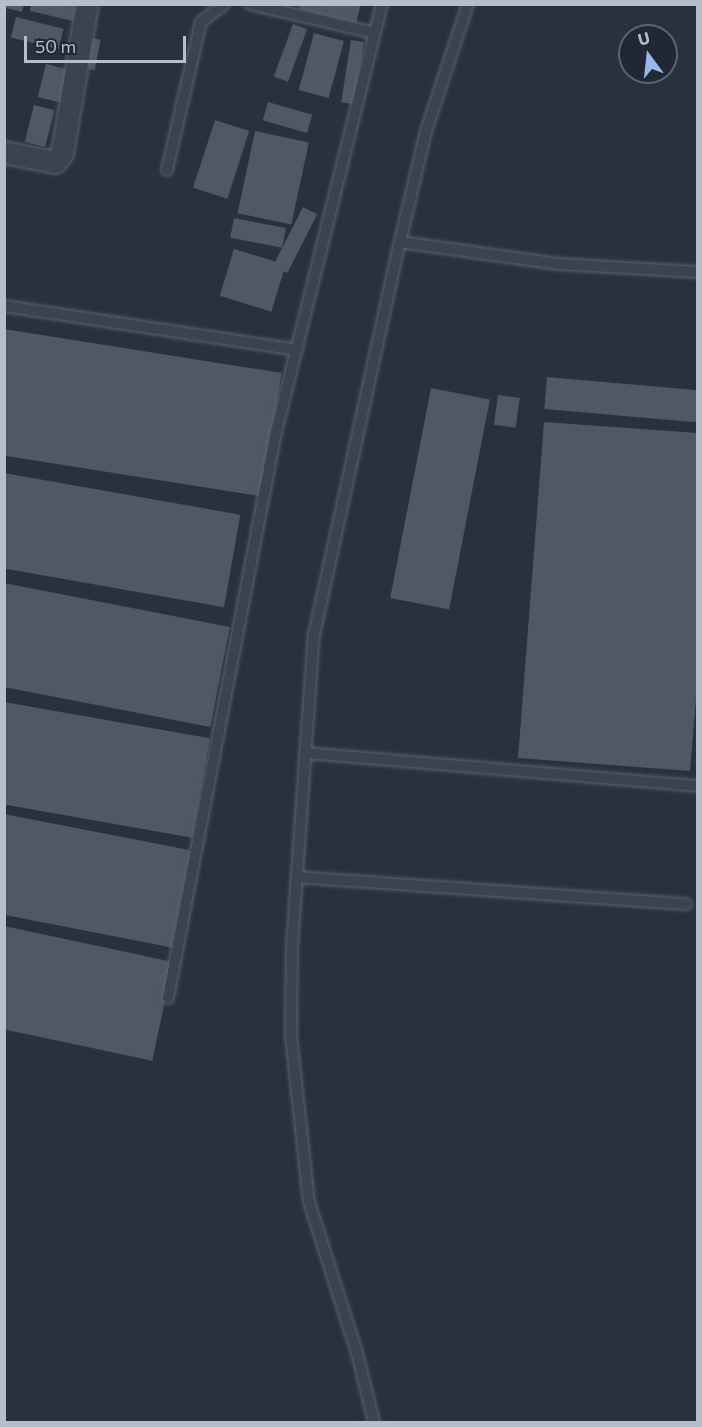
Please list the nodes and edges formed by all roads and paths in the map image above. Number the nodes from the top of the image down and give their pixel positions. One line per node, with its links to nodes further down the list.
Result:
1 (87, 4): 7 (street)
2 (224, 4): 8 (lane)
3 (250, 4): 6 (lane)
4 (382, 4): 6 (lane)
5 (468, 4): 9 (lane)
6 (375, 33): 12 (lane)
7 (4, 152)
8 (167, 170)
9 (400, 242): 10 (lane); 13 (lane)
10 (698, 272)
11 (4, 306): 12 (lane)
12 (297, 350): 17 (lane)
13 (305, 753): 14 (lane); 15 (lane)
14 (698, 786)
15 (297, 877): 16 (lane); 18 (lane)
16 (686, 904)
17 (168, 999)
18 (374, 1422)

